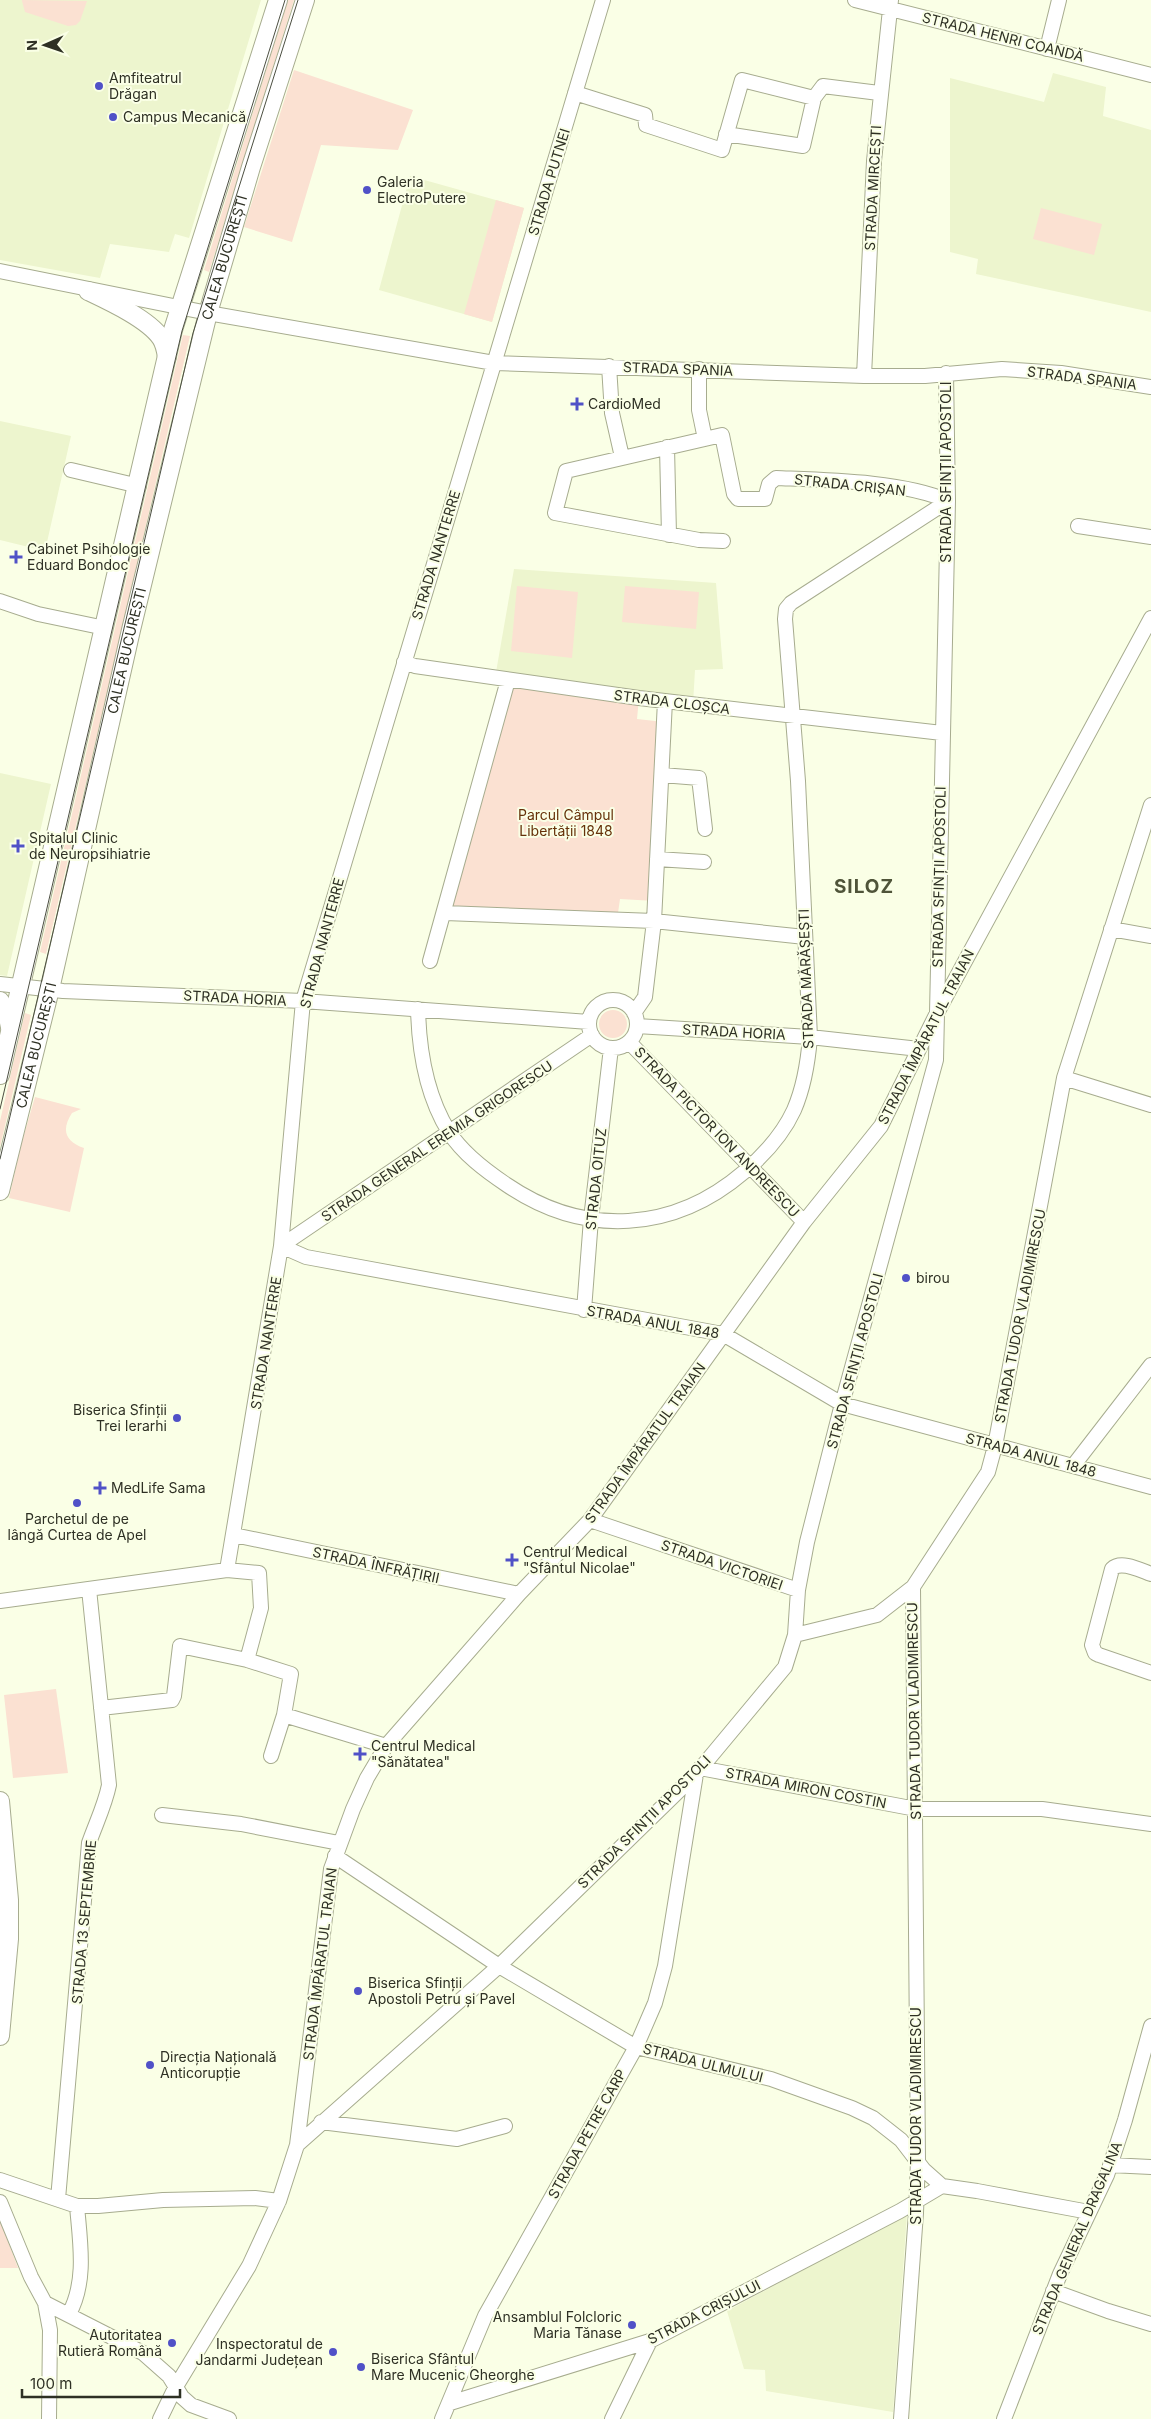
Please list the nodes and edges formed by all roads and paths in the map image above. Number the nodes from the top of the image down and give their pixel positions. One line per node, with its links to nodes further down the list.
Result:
1 (278, 0): 15 (main road, CALEA BUCUREȘTI)
2 (305, 0): 16 (main road, CALEA BUCUREȘTI)
3 (603, 0): 9 (street, STRADA PUTNEI)
4 (855, 0): 6 (street, STRADA HENRI COANDĂ)
5 (1059, 0): 7 (street)
6 (891, 4): 7 (street, STRADA HENRI COANDĂ); 10 (street, STRADA MIRCEȘTI)
7 (1047, 49): 8 (street, STRADA HENRI COANDĂ)
8 (1151, 75)
9 (576, 93): 12 (street); 18 (street, STRADA PUTNEI)
10 (879, 93): 11 (street); 22 (street, STRADA MIRCEȘTI)
11 (814, 98): 12 (street); 12 (street)
12 (726, 134)
13 (0, 272): 14 (street, STRADA SPANIA)
14 (88, 290): 15 (street, STRADA SPANIA); 17 (main road)
15 (179, 308): 16 (street, STRADA SPANIA); 17 (main road, CALEA BUCUREȘTI)
16 (208, 313): 18 (street, STRADA SPANIA); 55 (main road, CALEA BUCUREȘTI)
17 (167, 357): 28 (main road, CALEA BUCUREȘTI)
18 (494, 363): 19 (street, STRADA SPANIA); 37 (street, STRADA NANTERRE)
19 (609, 366): 20 (street, STRADA SPANIA); 26 (street)
20 (698, 369): 22 (street, STRADA SPANIA); 24 (street)
21 (946, 373): 22 (street, STRADA SPANIA); 23 (street, STRADA SPANIA); 29 (street, STRADA SFINȚII APOSTOLI)
22 (864, 376)
23 (1151, 387)
24 (705, 438): 25 (street, STRADA CRIȘAN); 29 (street, STRADA CRIȘAN)
25 (668, 447): 26 (street, STRADA CRIȘAN); 31 (street)
26 (622, 457): 31 (street, STRADA CRIȘAN)
27 (71, 470): 28 (street)
28 (139, 486): 36 (main road, CALEA BUCUREȘTI)
29 (948, 501): 40 (street, STRADA MĂRĂȘEȘTI); 41 (street, STRADA SFINȚII APOSTOLI)
30 (1078, 526): 32 (street)
31 (670, 535): 33 (street, STRADA CRIȘAN)
32 (1151, 537)
33 (722, 540)
34 (0, 601): 36 (street)
35 (1151, 618): 59 (street, STRADA ÎMPĂRATUL TRAIAN)
36 (105, 628): 54 (main road, CALEA BUCUREȘTI)
37 (404, 662): 38 (street, STRADA CLOȘCA); 57 (street, STRADA NANTERRE)
38 (508, 680): 39 (street, STRADA CLOȘCA); 47 (street)
39 (665, 701): 40 (street, STRADA CLOȘCA); 42 (street)
40 (794, 717): 41 (street, STRADA CLOȘCA); 51 (street, STRADA MĂRĂȘEȘTI)
41 (942, 734): 59 (street, STRADA SFINȚII APOSTOLI)
42 (662, 775): 44 (street); 45 (street)
43 (1151, 805): 49 (street, STRADA TUDOR VLADIMIRESCU)
44 (706, 829)
45 (657, 859): 46 (street); 48 (street)
46 (704, 862)
47 (445, 913): 48 (street); 52 (street)
48 (654, 921): 51 (street); 60 (street)
49 (1111, 930): 50 (street); 68 (street, STRADA TUDOR VLADIMIRESCU)
50 (1151, 936)
51 (805, 937): 63 (street, STRADA MĂRĂȘEȘTI)
52 (430, 961)
53 (0, 984): 54 (street, STRADA HORIA)
54 (21, 986): 55 (street, STRADA HORIA); 62 (main road, CALEA BUCUREȘTI)
55 (50, 989): 57 (street, STRADA HORIA); 72 (main road, CALEA BUCUREȘTI)
56 (0, 1001): 62 (main road)
57 (303, 1001): 58 (street, STRADA HORIA); 75 (street, STRADA NANTERRE)
58 (418, 1009): 61 (street, STRADA HORIA); 70 (street, STRADA MĂRĂȘEȘTI)
59 (937, 1013): 66 (street, STRADA ÎMPĂRATUL TRAIAN); 79 (street, STRADA SFINȚII APOSTOLI)
60 (636, 1019): 61 (street); 63 (street, STRADA HORIA); 64 (street)
61 (591, 1028): 65 (street); 70 (street, STRADA GENERAL EREMIA GRIGORESCU)
62 (10, 1029): 67 (main road, CALEA BUCUREȘTI)
63 (810, 1037): 66 (street, STRADA HORIA); 71 (street, STRADA MĂRĂȘEȘTI)
64 (629, 1042): 65 (street); 71 (street, STRADA PICTOR ION ANDREESCU)
65 (610, 1048): 73 (street, STRADA OITUZ)
66 (919, 1049): 74 (street, STRADA ÎMPĂRATUL TRAIAN)
67 (0, 1075)
68 (1064, 1078): 69 (street); 80 (street, STRADA TUDOR VLADIMIRESCU)
69 (1151, 1105)
70 (450, 1134): 73 (street, STRADA MĂRĂȘEȘTI); 75 (street, STRADA GENERAL EREMIA GRIGORESCU)
71 (750, 1167): 73 (street, STRADA MĂRĂȘEȘTI); 74 (street, STRADA PICTOR ION ANDREESCU)
72 (0, 1191)
73 (591, 1219): 76 (street, STRADA OITUZ)
74 (804, 1222): 77 (street, STRADA ÎMPĂRATUL TRAIAN)
75 (282, 1246): 76 (street, STRADA ANUL 1848); 84 (street, STRADA NANTERRE)
76 (584, 1310): 77 (street, STRADA ANUL 1848)
77 (723, 1334): 79 (street, STRADA ANUL 1848); 83 (street, STRADA ÎMPĂRATUL TRAIAN)
78 (1151, 1364): 81 (street)
79 (842, 1404): 80 (street, STRADA ANUL 1848); 89 (street, STRADA SFINȚII APOSTOLI)
80 (995, 1446): 81 (street, STRADA ANUL 1848); 87 (street, STRADA TUDOR VLADIMIRESCU)
81 (1073, 1466): 82 (street, STRADA ANUL 1848)
82 (1151, 1487)
83 (590, 1520): 89 (street, STRADA VICTORIEI); 90 (street, STRADA ÎMPĂRATUL TRAIAN)
84 (234, 1535): 85 (street, STRADA NANTERRE); 90 (street, STRADA ÎNFRĂȚIRII)
85 (227, 1570): 88 (street); 93 (street)
86 (1151, 1574): 94 (street)
87 (913, 1587): 92 (street); 101 (street, STRADA TUDOR VLADIMIRESCU)
88 (89, 1589): 91 (street); 95 (street, STRADA 13 SEPTEMBRIE)
89 (798, 1590): 92 (street, STRADA SFINȚII APOSTOLI)
90 (519, 1594): 97 (street, STRADA ÎMPĂRATUL TRAIAN)
91 (0, 1601)
92 (795, 1635): 99 (street, STRADA SFINȚII APOSTOLI)
93 (247, 1660): 95 (street); 96 (street)
94 (1151, 1673)
95 (101, 1708): 121 (street, STRADA 13 SEPTEMBRIE)
96 (284, 1715): 97 (street); 98 (street)
97 (386, 1746): 104 (street, STRADA ÎMPĂRATUL TRAIAN)
98 (272, 1756)
99 (698, 1771): 101 (street, STRADA MIRON COSTIN); 108 (street, STRADA SFINȚII APOSTOLI); 112 (street, STRADA PETRE CARP)
100 (0, 1801): 105 (main road)
101 (916, 1809): 103 (street, STRADA MIRON COSTIN); 116 (street, STRADA TUDOR VLADIMIRESCU)
102 (162, 1815): 104 (street)
103 (1151, 1824)
104 (337, 1850): 108 (street, STRADA ULMULUI); 115 (street, STRADA ÎMPĂRATUL TRAIAN)
105 (7, 1869): 106 (main road); 107 (main road)
106 (0, 1896)
107 (4, 1939): 109 (main road)
108 (499, 1966): 112 (street, STRADA ULMULUI); 113 (street, STRADA SFINȚII APOSTOLI)
109 (1, 2003): 111 (main road)
110 (1151, 2026): 117 (street, STRADA GENERAL DRAGALINA)
111 (0, 2036)
112 (636, 2047): 116 (street, STRADA ULMULUI); 133 (street, STRADA PETRE CARP)
113 (321, 2122): 114 (street); 115 (street, STRADA SFINȚII APOSTOLI)
114 (506, 2126)
115 (297, 2145): 122 (street, STRADA ÎMPĂRATUL TRAIAN)
116 (918, 2160): 120 (street, STRADA ULMULUI); 123 (street, STRADA TUDOR VLADIMIRESCU)
117 (1110, 2165): 118 (street); 126 (street, STRADA GENERAL DRAGALINA)
118 (1151, 2167)
119 (0, 2180): 121 (street)
120 (942, 2186): 123 (street, STRADA CRIȘULUI); 126 (street)
121 (58, 2199): 125 (street)
122 (280, 2201): 125 (street); 132 (street, STRADA ÎMPĂRATUL TRAIAN)
123 (917, 2201): 131 (street, STRADA CRIȘULUI); 139 (street, STRADA TUDOR VLADIMIRESCU)
124 (0, 2202): 128 (street)
125 (77, 2206): 129 (street)
126 (1089, 2212): 127 (street, STRADA GENERAL DRAGALINA)
127 (1053, 2291): 130 (street); 140 (street, STRADA GENERAL DRAGALINA)
128 (45, 2303): 129 (street); 134 (street)
129 (70, 2314): 132 (street)
130 (1151, 2324)
131 (650, 2341): 133 (street, STRADA CRIȘULUI); 138 (street)
132 (175, 2388): 135 (street, STRADA ÎMPĂRATUL TRAIAN); 136 (street)
133 (450, 2403): 137 (street, STRADA PETRE CARP)
134 (49, 2419)
135 (160, 2419)
136 (229, 2419)
137 (442, 2419)
138 (612, 2419)
139 (901, 2419)
140 (1004, 2419)

